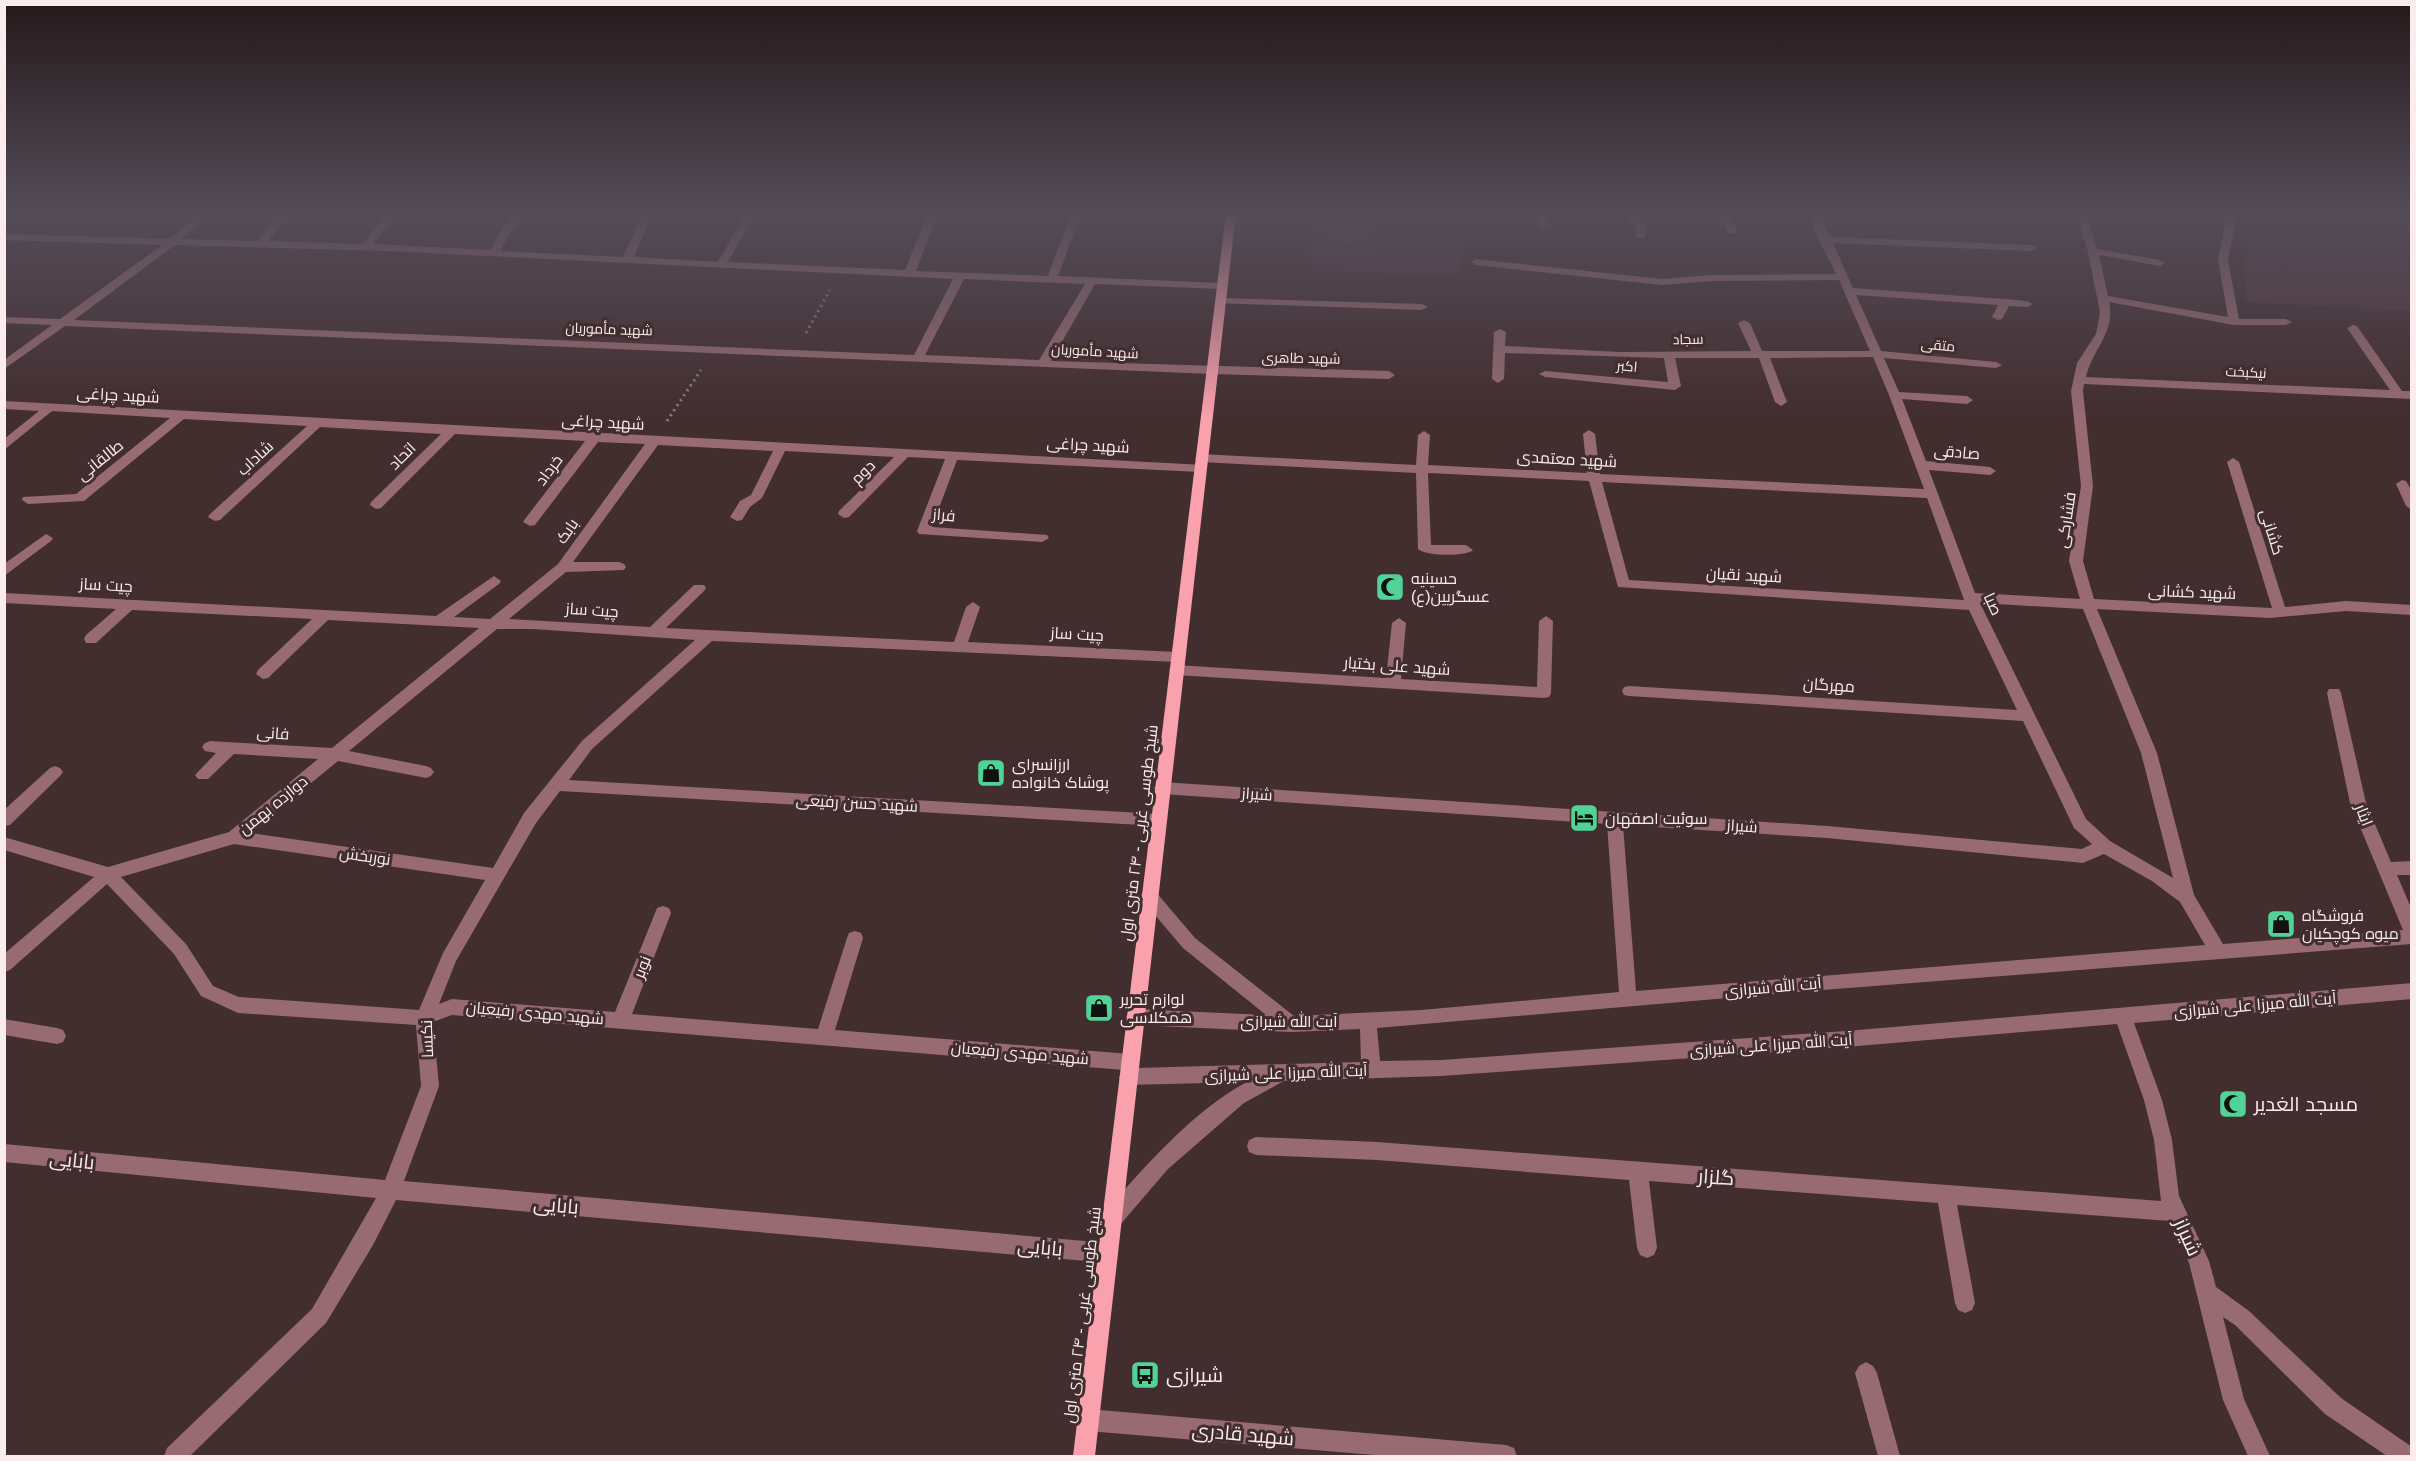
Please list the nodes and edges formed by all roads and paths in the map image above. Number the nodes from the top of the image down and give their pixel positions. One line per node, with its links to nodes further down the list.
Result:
1 (118, 281): 20 (street)
2 (835, 281): 28 (path)
3 (957, 281): 32 (street)
4 (1092, 281): 33 (street)
5 (1094, 281): 13 (street)
6 (1223, 281): 13 (main road, شیخ طوسی غربی - ۲۴ متری اول)
7 (1654, 281): 8 (street)
8 (1672, 281)
9 (1843, 281): 12 (street, صبا)
10 (2099, 281): 14 (street, فشارکی)
11 (2227, 281): 21 (street)
12 (1847, 291): 15 (street); 30 (street, صبا)
13 (1221, 294): 17 (street); 36 (main road, شیخ طوسی غربی - ۲۴ متری اول)
14 (2103, 298): 21 (street); 40 (street, فشارکی)
15 (2005, 302): 16 (street); 18 (street)
16 (2026, 304)
17 (1422, 307)
18 (1998, 317)
19 (4, 320): 20 (street, شهید مأموریان)
20 (62, 322): 26 (street, شهید مأموریان); 35 (street)
21 (2234, 322): 22 (street)
22 (2286, 322)
23 (1743, 323): 29 (street)
24 (2352, 328): 42 (street)
25 (1500, 332): 27 (street)
26 (719, 349): 28 (street, شهید مأموریان); 54 (path)
27 (1499, 349): 31 (street, سجاد); 39 (street)
28 (795, 352): 32 (street, شهید مأموریان)
29 (1760, 354): 30 (street, سجاد); 31 (street, سجاد); 45 (street)
30 (1877, 354): 34 (street, متقی); 41 (street, صبا)
31 (1669, 355): 37 (street, اکبر)
32 (918, 358): 33 (street, شهید مأموریان)
33 (1043, 364): 36 (street, شهید مأموریان)
34 (1996, 365)
35 (4, 366)
36 (1212, 371): 38 (street, شهید طاهری); 60 (main road, شیخ طوسی غربی - ۲۴ متری اول)
37 (1545, 374)
38 (1389, 375)
39 (1498, 379)
40 (2079, 380): 42 (street, نیکبخت); 85 (street, فشارکی)
41 (1895, 394): 44 (street); 61 (street, صبا)
42 (2398, 394): 43 (street, نیکبخت)
43 (2412, 395)
44 (1967, 400)
45 (1781, 402)
46 (4, 405): 47 (street, شهید چراغی)
47 (49, 408): 48 (street, شهید چراغی); 55 (street)
48 (181, 416): 49 (street, شهید چراغی); 67 (street, طالقانی)
49 (317, 423): 50 (street, شهید چراغی); 72 (street, شاداب)
50 (451, 431): 53 (street, شهید چراغی); 68 (street, اتحاد)
51 (1590, 434): 64 (street)
52 (1424, 435): 62 (street)
53 (594, 438): 54 (street, شهید چراغی); 73 (street, خرداد)
54 (654, 441): 56 (street, شهید چراغی); 77 (street, بابک)
55 (4, 446)
56 (781, 447): 57 (street, شهید چراغی); 71 (street)
57 (905, 453): 58 (street, شهید چراغی); 70 (street, دوم)
58 (953, 455): 60 (street, شهید چراغی); 75 (street, فراز)
59 (2233, 462): 88 (street, کشانی)
60 (1201, 463): 62 (street, شهید معتمدی); 98 (main road, شیخ طوسی غربی - ۲۴ متری اول)
61 (1921, 465): 63 (street, صادقی); 66 (street, صبا)
62 (1422, 468): 64 (street, شهید معتمدی); 76 (street)
63 (1990, 471)
64 (1594, 477): 66 (street, شهید معتمدی); 83 (street, شهید نقیان)
65 (2402, 484): 69 (street)
66 (1931, 494): 83 (street, صبا)
67 (28, 500)
68 (376, 505)
69 (2412, 506)
70 (844, 514)
71 (737, 517)
72 (215, 518)
73 (530, 522)
74 (46, 538): 79 (street)
75 (1042, 538)
76 (1466, 550)
77 (563, 567): 78 (street); 93 (street, بابک)
78 (619, 567)
79 (4, 571)
80 (494, 581): 90 (street)
81 (699, 588): 94 (street)
82 (4, 598): 84 (street, چیت ساز)
83 (1972, 602): 85 (street, شهید کشانی); 103 (street, صبا)
84 (130, 604): 89 (street, چیت ساز); 96 (street)
85 (2088, 606): 88 (street, شهید کشانی); 123 (street, فشارکی)
86 (973, 607): 97 (street)
87 (2412, 610): 88 (street, شهید کشانی)
88 (2280, 612)
89 (326, 614): 90 (street, چیت ساز); 99 (street)
90 (439, 621): 93 (street, چیت ساز)
91 (1546, 621): 100 (street, شهید علی بختیار)
92 (1399, 623): 100 (street)
93 (492, 624): 94 (street, چیت ساز); 106 (street, دوازده بهمن)
94 (653, 632): 95 (street, چیت ساز)
95 (709, 636): 97 (street, چیت ساز); 110 (street, نکیسا)
96 (91, 639)
97 (959, 647): 98 (street, چیت ساز)
98 (1176, 663): 100 (street, شهید علی بختیار); 111 (main road, شیخ طوسی غربی - ۲۴ متری اول)
99 (264, 674)
100 (1393, 684)
101 (1629, 691): 103 (street, مهرگان)
102 (2334, 693): 119 (street, ایثار)
103 (2027, 716): 117 (street, صبا)
104 (210, 747): 105 (street, فانی)
105 (231, 748): 106 (street, فانی); 109 (street)
106 (334, 754): 107 (street, فانی); 115 (street, دوازده بهمن)
107 (426, 771)
108 (55, 772): 113 (street)
109 (203, 775)
110 (555, 785): 114 (street, شهید حسن رفیعی); 121 (street, نکیسا)
111 (1162, 788): 112 (street, شیراز); 114 (main road, شیخ طوسی غربی - ۲۴ متری اول)
112 (1615, 818): 117 (street, شیراز); 131 (street)
113 (4, 820)
114 (1158, 820): 122 (main road, شیخ طوسی غربی - ۲۴ متری اول)
115 (234, 837): 120 (street, دوازده بهمن); 121 (street, نوربخش)
116 (4, 843): 120 (street, شهید مهدی رفیعیان)
117 (2104, 846): 123 (street, صبا)
118 (2412, 868): 119 (street)
119 (2386, 869): 125 (street, ایثار)
120 (108, 874): 129 (street, دوازده بهمن); 134 (street, شهید مهدی رفیعیان)
121 (496, 875): 134 (street, نکیسا)
122 (1149, 896): 133 (main road, شیخ طوسی غربی - ۲۴ متری اول); 137 (street)
123 (2186, 897): 128 (street, صبا)
124 (663, 913): 135 (street, نوبر)
125 (2412, 931)
126 (2412, 937): 128 (street, آیت الله شیرازی)
127 (855, 938): 140 (street)
128 (2219, 953): 131 (street, آیت الله شیرازی)
129 (4, 965)
130 (2412, 991): 132 (street, آیت الله میرزا علی شیرازی)
131 (1628, 999): 136 (street, آیت الله شیرازی)
132 (2123, 1016): 142 (street, آیت الله میرزا علی شیرازی); 149 (street, شیراز)
133 (1135, 1017): 137 (street, آیت الله شیرازی); 141 (main road, شیخ طوسی غربی - ۲۴ متری اول)
134 (424, 1018): 135 (street, شهید مهدی رفیعیان); 147 (street, نکیسا)
135 (621, 1020): 140 (street, شهید مهدی رفیعیان)
136 (1368, 1020): 137 (street, آیت الله شیرازی); 142 (street)
137 (1291, 1024)
138 (4, 1027): 139 (street)
139 (57, 1036)
140 (824, 1037): 141 (street, شهید مهدی رفیعیان)
141 (1129, 1070): 143 (street, آیت الله میرزا علی شیرازی); 150 (main road, شیخ طوسی غربی - ۲۴ متری اول)
142 (1371, 1070): 143 (street, آیت الله میرزا علی شیرازی)
143 (1281, 1073): 150 (street)
144 (1256, 1146): 146 (street, گلزار)
145 (4, 1153): 147 (street, بابایی)
146 (1638, 1171): 148 (street, گلزار); 151 (street)
147 (391, 1190): 152 (street, بابایی); 157 (street, نکیسا)
148 (1946, 1195): 149 (street, گلزار); 154 (street)
149 (2176, 1212): 153 (street, شیراز)
150 (1112, 1220): 152 (main road, شیخ طوسی غربی - ۲۴ متری اول)
151 (1647, 1248)
152 (1108, 1253): 156 (main road, شیخ طوسی غربی - ۲۴ متری اول)
153 (2206, 1292): 161 (street, شیراز); 162 (street)
154 (1965, 1304)
155 (1866, 1373): 160 (street)
156 (1088, 1420): 158 (main road, شیخ طوسی غربی - ۲۴ متری اول); 159 (street, شهید قادری)
157 (175, 1456)
158 (1084, 1456)
159 (1506, 1456)
160 (1889, 1456)
161 (2259, 1456)
162 (2405, 1456)

